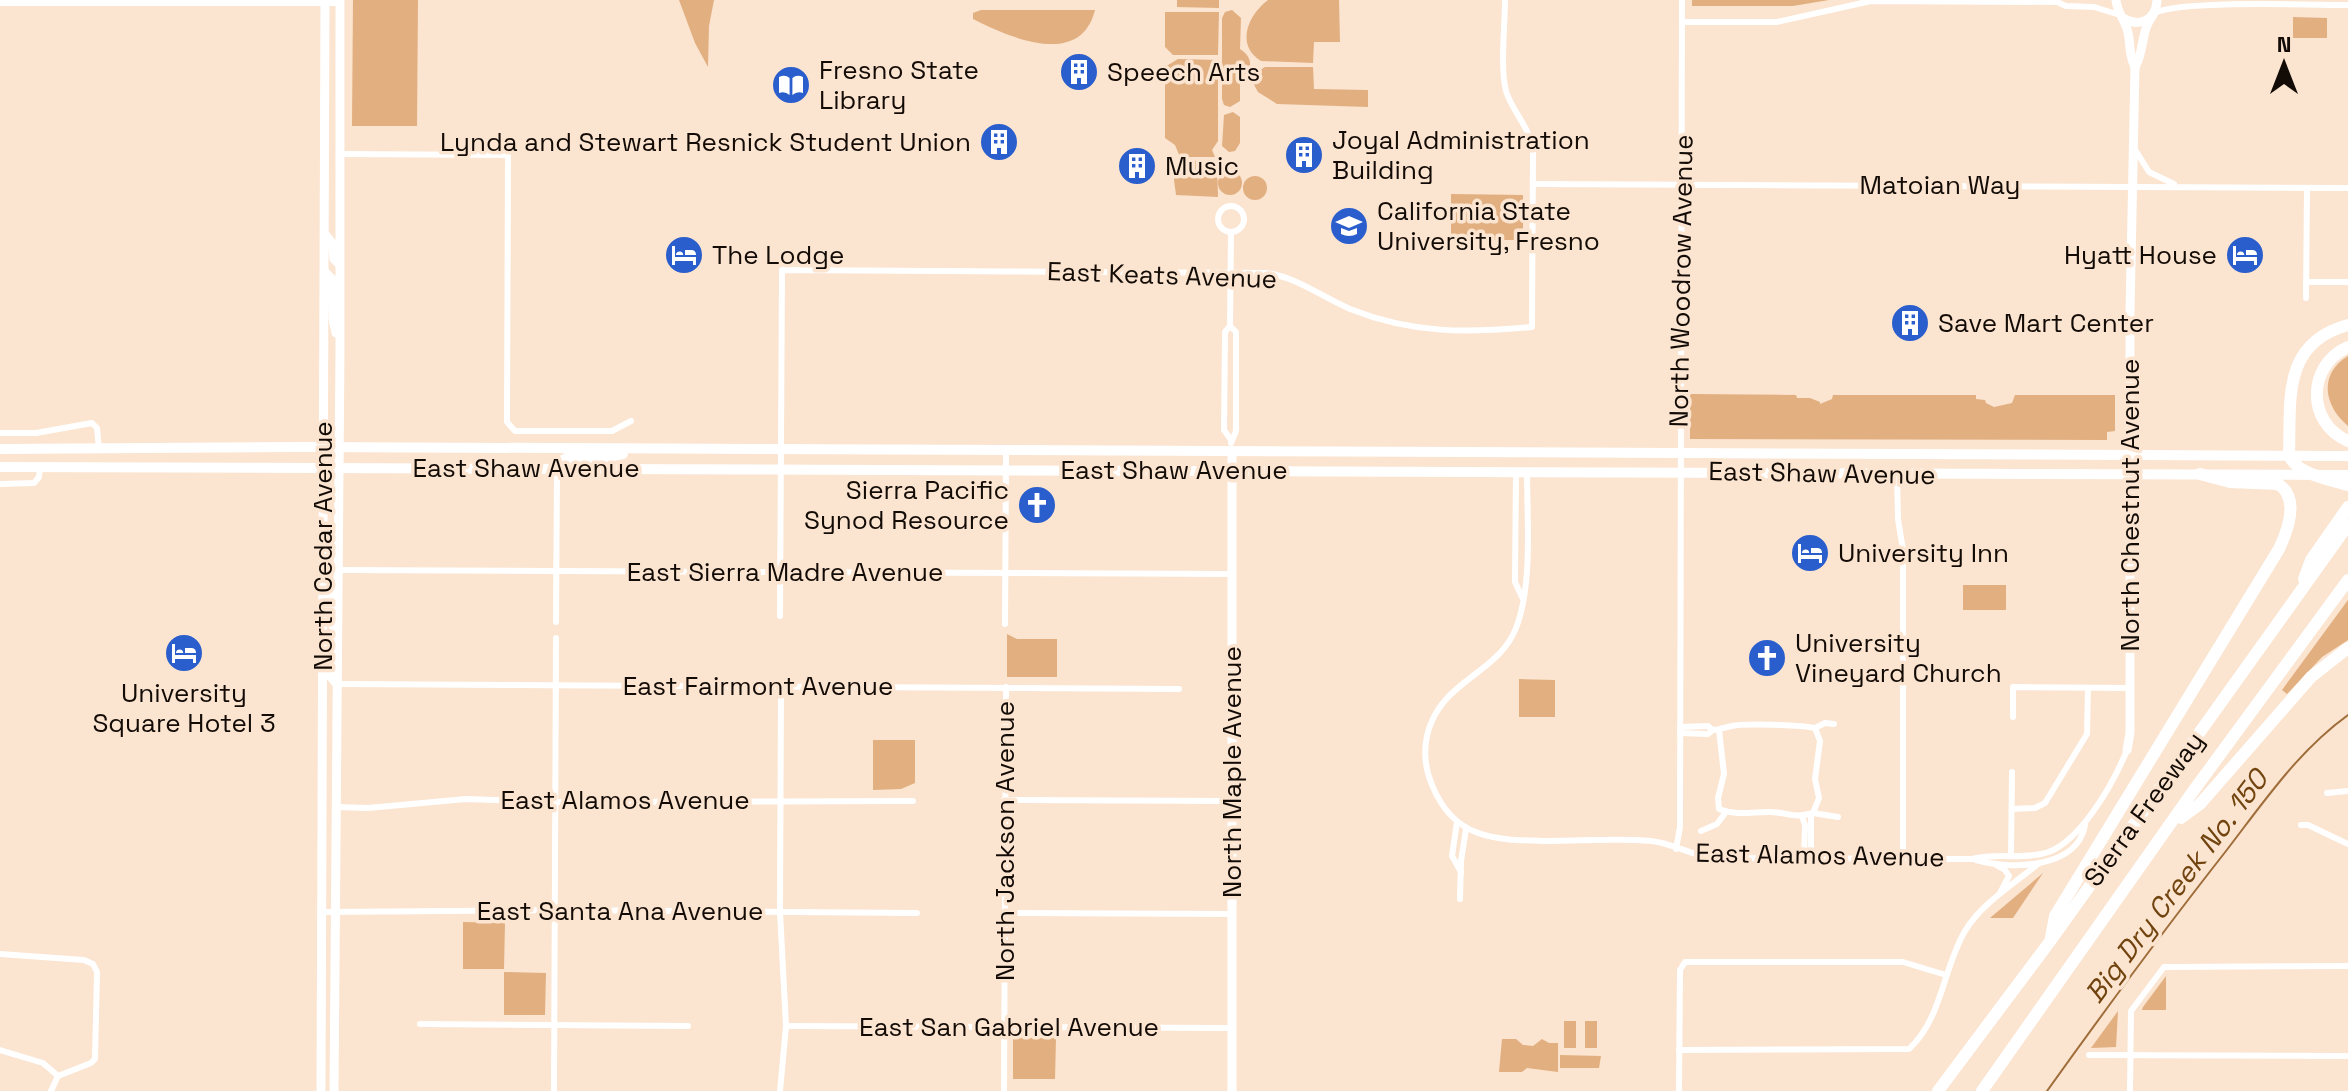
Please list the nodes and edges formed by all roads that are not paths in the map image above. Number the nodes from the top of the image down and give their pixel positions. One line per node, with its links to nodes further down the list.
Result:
1 (1505, 0): 18 (street)
2 (1682, 0): 14 (street, North Woodrow Avenue)
3 (2116, 0): 12 (main road, North Chestnut Avenue)
4 (2157, 0): 13 (main road, North Chestnut Avenue)
5 (2193, 0): 10 (street)
6 (2058, 1): 12 (street); 14 (street)
7 (325, 2): 8 (street); 9 (street); 25 (main road, North Cedar Avenue)
8 (340, 2): 17 (main road, North Cedar Avenue)
9 (0, 3)
10 (2224, 3): 11 (street); 13 (street)
11 (2348, 5)
12 (2120, 15): 13 (main road); 15 (main road, North Chestnut Avenue)
13 (2153, 15): 15 (main road, North Chestnut Avenue)
14 (1682, 22): 19 (street, North Woodrow Avenue)
15 (2135, 67): 16 (main road, North Chestnut Avenue)
16 (2134, 148): 20 (main road, North Chestnut Avenue); 21 (street)
17 (339, 154): 26 (main road, North Cedar Avenue); 36 (street)
18 (1533, 184): 19 (street, Matoian Way); 28 (street, East Keats Avenue)
19 (1682, 186): 20 (street, Matoian Way); 49 (street, North Woodrow Avenue)
20 (2134, 186): 21 (street, Matoian Way); 50 (main road, North Chestnut Avenue)
21 (2181, 186): 22 (street, Matoian Way)
22 (2307, 188): 23 (street, Matoian Way); 29 (street)
23 (2348, 188)
24 (1231, 232): 24 (street); 28 (street)
25 (325, 234): 26 (main road); 27 (main road, North Cedar Avenue)
26 (339, 264): 35 (main road, North Cedar Avenue)
27 (325, 272): 35 (main road); 40 (main road, North Cedar Avenue)
28 (1231, 272): 33 (street); 46 (street, East Keats Avenue)
29 (2306, 282): 30 (street); 31 (street)
30 (2348, 282)
31 (2306, 298)
32 (2348, 325): 51 (highway)
33 (1230, 326): 38 (street); 38 (street)
34 (2348, 347): 39 (highway)
35 (340, 348): 41 (main road, North Cedar Avenue)
36 (631, 421)
37 (0, 433): 44 (street)
38 (1231, 440): 48 (street)
39 (2348, 441)
40 (323, 448): 41 (main road, East Shaw Avenue); 44 (main road, East Shaw Avenue); 56 (main road, North Cedar Avenue)
41 (339, 448): 45 (main road, East Shaw Avenue); 57 (main road, North Cedar Avenue)
42 (0, 449): 43 (main road, East Shaw Avenue)
43 (27, 449): 44 (main road, East Shaw Avenue); 52 (main road)
44 (99, 449)
45 (641, 450): 46 (main road, East Shaw Avenue); 58 (main road)
46 (781, 451): 47 (main road, East Shaw Avenue); 59 (street)
47 (1006, 451): 48 (main road, East Shaw Avenue); 60 (street)
48 (1232, 453): 49 (main road, East Shaw Avenue); 61 (main road, North Maple Avenue)
49 (1679, 453): 50 (main road, East Shaw Avenue); 63 (street, North Woodrow Avenue)
50 (2129, 454): 51 (main road, East Shaw Avenue); 66 (main road, North Chestnut Avenue)
51 (2289, 455): 53 (main road, East Shaw Avenue); 67 (highway)
52 (0, 456)
53 (2348, 456)
54 (0, 467): 55 (main road, East Shaw Avenue)
55 (40, 467): 56 (main road, East Shaw Avenue); 69 (street)
56 (322, 467): 57 (main road, East Shaw Avenue); 79 (main road, North Cedar Avenue)
57 (339, 467): 58 (main road, East Shaw Avenue); 73 (main road, North Cedar Avenue)
58 (557, 467): 59 (main road, East Shaw Avenue); 74 (street)
59 (781, 469): 60 (main road, East Shaw Avenue); 75 (street)
60 (1006, 469): 61 (main road, East Shaw Avenue); 76 (street)
61 (1232, 470): 62 (main road, East Shaw Avenue); 77 (main road, North Maple Avenue)
62 (1522, 471): 63 (main road, East Shaw Avenue); 81 (street, East Alamos Avenue); 81 (street)
63 (1679, 472): 64 (main road, East Shaw Avenue); 101 (street, North Woodrow Avenue)
64 (1897, 474): 66 (main road, East Shaw Avenue); 128 (street)
65 (2200, 474): 66 (main road, East Shaw Avenue); 67 (main road, East Shaw Avenue); 142 (highway)
66 (2129, 475): 95 (main road, North Chestnut Avenue)
67 (2315, 475): 68 (main road, East Shaw Avenue); 70 (highway)
68 (2348, 475)
69 (0, 484)
70 (2348, 485)
71 (2348, 507): 80 (highway)
72 (2348, 525): 80 (highway, Sierra Freeway)
73 (338, 570): 74 (street, East Sierra Madre Avenue); 88 (main road, North Cedar Avenue)
74 (556, 571): 75 (street, East Sierra Madre Avenue); 83 (street)
75 (781, 572): 76 (street, East Sierra Madre Avenue); 82 (street)
76 (1005, 573): 77 (street, East Sierra Madre Avenue); 84 (street)
77 (1233, 574): 110 (main road, North Maple Avenue)
78 (2348, 580): 120 (highway, Sierra Freeway)
79 (322, 586): 86 (main road, North Cedar Avenue); 88 (main road)
80 (2299, 593): 142 (highway, Sierra Freeway)
81 (1522, 597): 118 (street, East Alamos Avenue)
82 (780, 616)
83 (556, 622)
84 (1005, 624)
85 (556, 638): 91 (street)
86 (322, 645): 89 (main road, North Cedar Avenue); 90 (main road)
87 (2348, 648): 120 (highway)
88 (338, 657): 90 (main road, North Cedar Avenue)
89 (323, 682): 97 (main road); 137 (main road, North Cedar Avenue)
90 (337, 684): 91 (street, East Fairmont Avenue); 97 (main road, North Cedar Avenue)
91 (555, 685): 92 (street, East Fairmont Avenue); 111 (street)
92 (781, 686): 93 (street, East Fairmont Avenue); 107 (street)
93 (1006, 687): 96 (street, East Fairmont Avenue); 108 (street, North Jackson Avenue)
94 (2088, 688): 95 (street); 98 (street); 113 (street)
95 (2130, 688): 103 (main road, North Chestnut Avenue)
96 (1179, 689)
97 (337, 709): 112 (main road, North Cedar Avenue)
98 (2013, 717)
99 (1834, 724): 100 (street)
100 (1815, 728): 102 (street); 115 (street)
101 (1680, 730): 102 (street); 125 (street, North Woodrow Avenue)
102 (1716, 730): 114 (street)
103 (2127, 750): 119 (street)
104 (2012, 772): 113 (street)
105 (2348, 791): 106 (street)
106 (2327, 793)
107 (781, 799): 109 (street, East Alamos Avenue); 111 (street, East Alamos Avenue); 138 (street)
108 (1004, 800): 110 (street); 140 (street, North Jackson Avenue)
109 (913, 801)
110 (1232, 801): 141 (main road, North Maple Avenue)
111 (555, 802): 112 (street, East Alamos Avenue); 135 (street)
112 (337, 807): 136 (main road, North Cedar Avenue)
113 (2012, 809): 126 (street)
114 (1726, 812): 116 (street); 123 (street)
115 (1812, 814): 116 (street); 117 (street); 127 (street)
116 (1802, 816): 127 (street)
117 (1838, 817)
118 (1457, 822): 122 (street, East Alamos Avenue); 132 (street)
119 (2085, 822): 126 (street); 131 (street)
120 (2172, 824): 167 (highway, Sierra Freeway)
121 (2301, 825): 124 (street)
122 (1466, 829): 125 (street, East Alamos Avenue); 132 (street)
123 (1701, 831)
124 (2348, 844)
125 (1676, 849): 127 (street, East Alamos Avenue)
126 (2011, 856): 129 (street)
127 (1808, 858): 128 (street, East Alamos Avenue)
128 (1903, 858): 129 (street, East Alamos Avenue)
129 (1972, 859): 130 (street)
130 (1986, 863): 131 (street); 133 (street)
131 (2039, 863): 133 (street)
132 (1461, 872): 134 (street)
133 (1998, 896): 145 (street)
134 (1460, 899)
135 (555, 910): 136 (street, East Santa Ana Avenue); 138 (street, East Santa Ana Avenue); 147 (street)
136 (335, 911): 137 (street, East Santa Ana Avenue); 160 (main road, North Cedar Avenue)
137 (323, 912): 159 (main road, North Cedar Avenue)
138 (780, 912): 139 (street, East Santa Ana Avenue); 149 (street)
139 (917, 913)
140 (1004, 913): 141 (street); 150 (street, North Jackson Avenue)
141 (1232, 914): 151 (main road, North Maple Avenue)
142 (2051, 940): 166 (highway, Sierra Freeway)
143 (0, 954): 157 (street)
144 (2348, 966): 155 (street)
145 (1946, 975): 153 (street); 153 (street)
146 (420, 1024): 147 (street)
147 (554, 1025): 148 (street); 161 (street)
148 (688, 1026)
149 (786, 1026): 150 (street, East San Gabriel Avenue); 162 (street)
150 (1004, 1027): 151 (street, East San Gabriel Avenue); 163 (street, North Jackson Avenue)
151 (1232, 1028): 164 (main road, North Maple Avenue)
152 (0, 1050): 157 (street)
153 (1679, 1050): 165 (street)
154 (2089, 1055): 155 (street)
155 (2130, 1055): 156 (street); 168 (street)
156 (2348, 1056)
157 (58, 1076): 158 (street)
158 (51, 1091)
159 (321, 1091)
160 (334, 1091)
161 (554, 1091)
162 (780, 1091)
163 (1004, 1091)
164 (1232, 1091)
165 (1679, 1091)
166 (1938, 1091)
167 (1982, 1091)
168 (2130, 1091)

